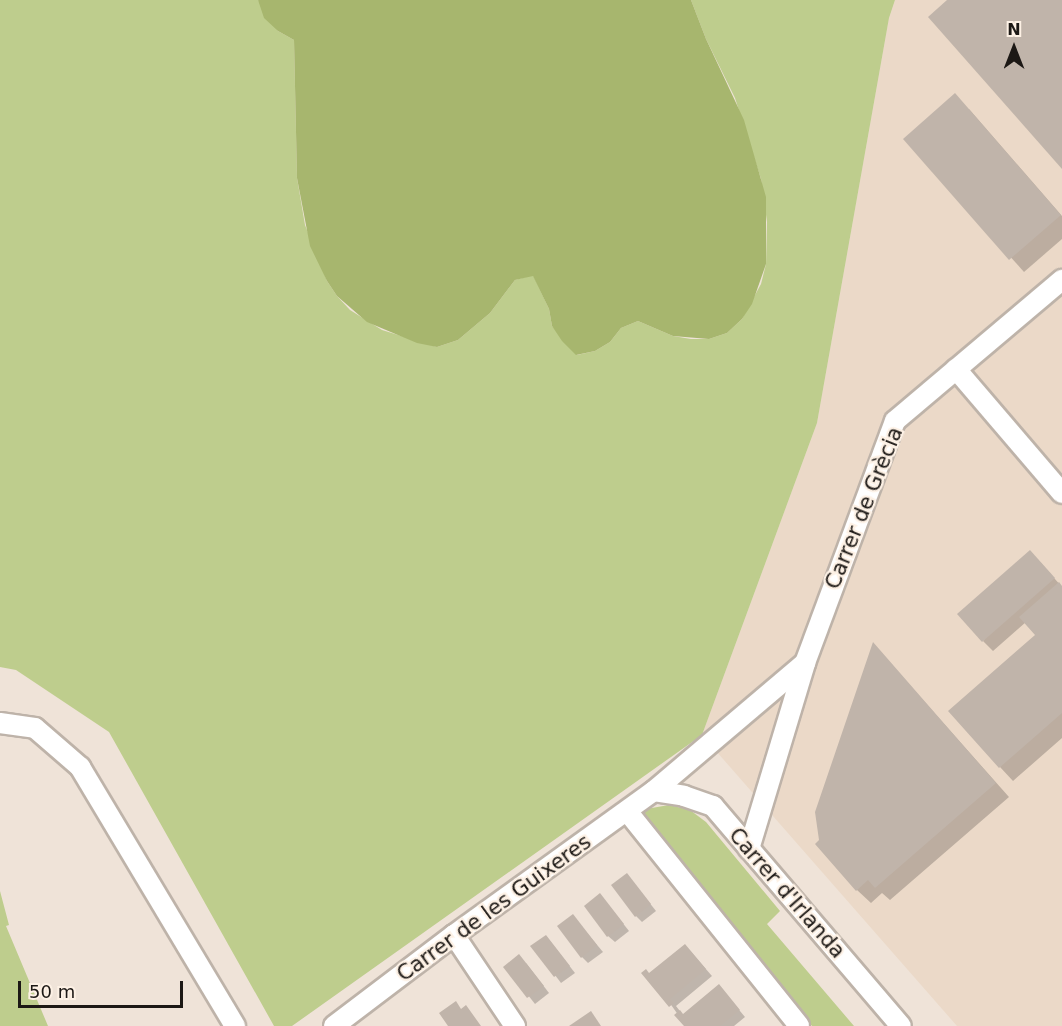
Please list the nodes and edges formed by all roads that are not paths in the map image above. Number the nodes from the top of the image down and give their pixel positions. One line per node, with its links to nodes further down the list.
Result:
1 (1062, 280): 2 (street, Carrer de Grècia)
2 (956, 369): 3 (street); 4 (street, Carrer de Grècia)
3 (1062, 493)
4 (805, 663): 6 (street, Carrer de Grècia); 8 (street, Carrer de Grècia)
5 (0, 723): 10 (street)
6 (654, 791): 7 (street, Carrer de les Guixeres); 8 (street, Carrer d'Irlanda)
7 (627, 811): 9 (street, Carrer de les Guixeres); 13 (street)
8 (749, 849): 14 (street, Carrer d'Irlanda)
9 (454, 935): 11 (street, Carrer de les Guixeres); 12 (street)
10 (235, 1026)
11 (334, 1026)
12 (515, 1026)
13 (799, 1026)
14 (901, 1026)

